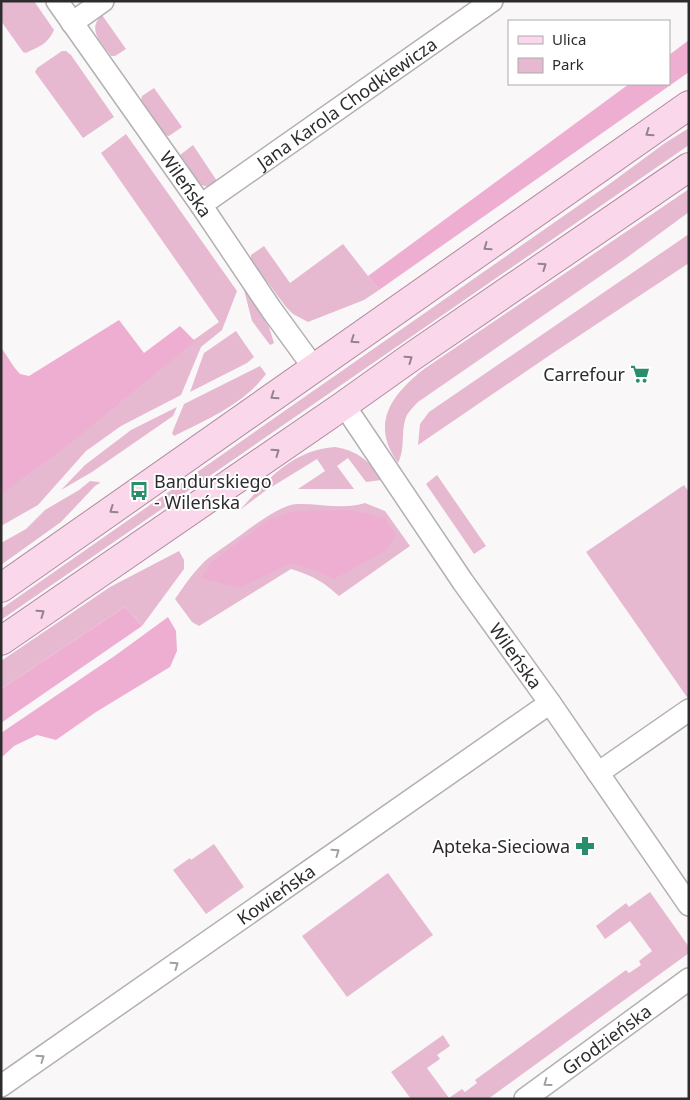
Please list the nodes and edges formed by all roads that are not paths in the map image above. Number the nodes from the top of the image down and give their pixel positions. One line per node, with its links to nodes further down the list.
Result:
1 (57, 1): 4 (street, Wileńska)
2 (104, 1): 4 (street)
3 (492, 1): 7 (street, Jana Karola Chodkiewicza)
4 (72, 23): 7 (street, Wileńska)
5 (689, 105): 8 (main road, one-way to 8)
6 (689, 168): 9 (main road, one-way to 6)
7 (201, 205): 8 (street, Wileńska)
8 (314, 368): 10 (main road, one-way to 10)
9 (344, 404): 11 (main road, one-way to 9); 12 (street, Wileńska)
10 (1, 588)
11 (1, 641)
12 (550, 703): 14 (street, Wileńska); 17 (street, Kowieńska, one-way to 12)
13 (689, 710): 14 (street)
14 (598, 772): 15 (street, Wileńska)
15 (689, 905)
16 (689, 979): 18 (street, Grodzieńska, one-way to 18)
17 (1, 1086)
18 (525, 1099)

